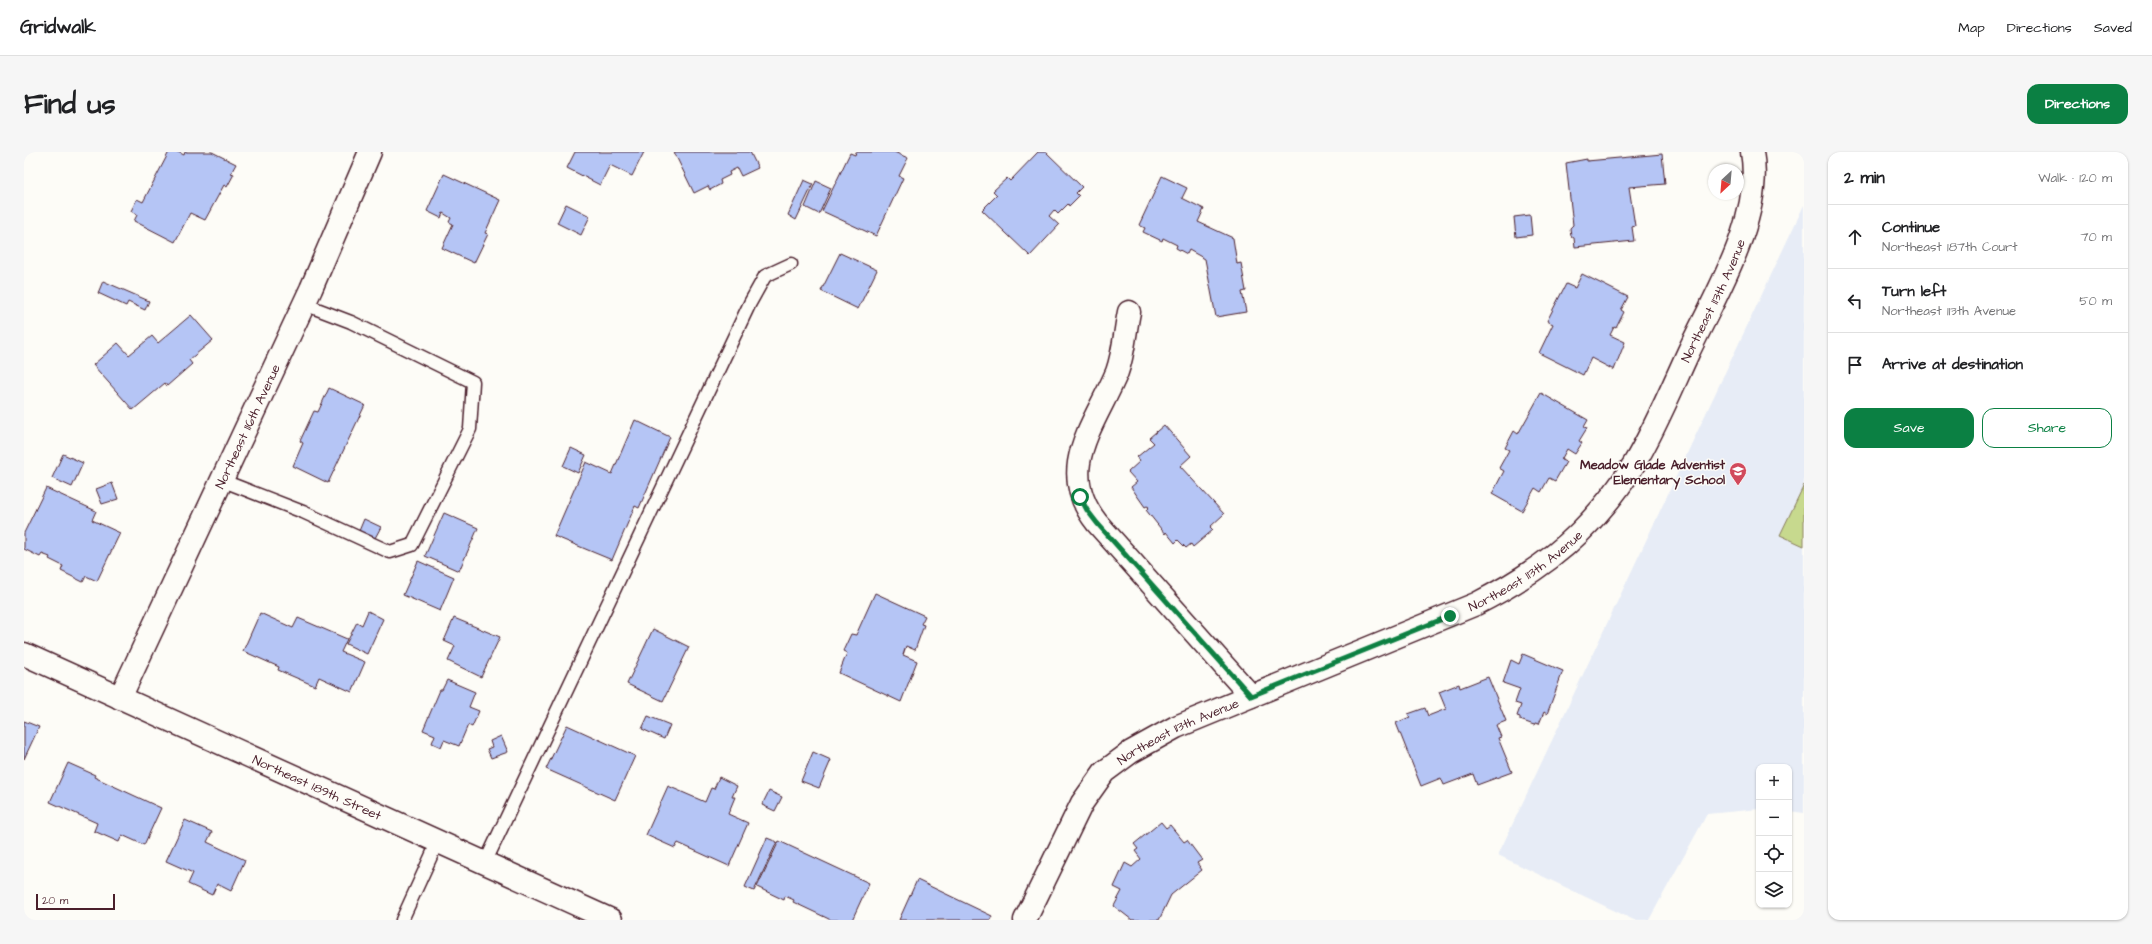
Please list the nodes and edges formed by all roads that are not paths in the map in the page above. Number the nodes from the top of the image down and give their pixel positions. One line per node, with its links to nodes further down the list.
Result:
1 (370, 152): 4 (street, Northeast 116th Avenue)
2 (1752, 152): 8 (street, Northeast 113th Avenue)
3 (791, 264): 11 (lane)
4 (304, 304): 6 (street, Northeast 116th Avenue); 6 (lane)
5 (1129, 312): 8 (street)
6 (222, 480): 9 (street, Northeast 116th Avenue)
7 (24, 654): 9 (street, Northeast 189th Street)
8 (1251, 696): 14 (street, Northeast 113th Avenue)
9 (120, 698): 10 (street, Northeast 189th Street)
10 (438, 841): 11 (street, Northeast 189th Street); 12 (lane)
11 (485, 863): 13 (street, Northeast 189th Street)
12 (402, 920)
13 (611, 920)
14 (1025, 920)

